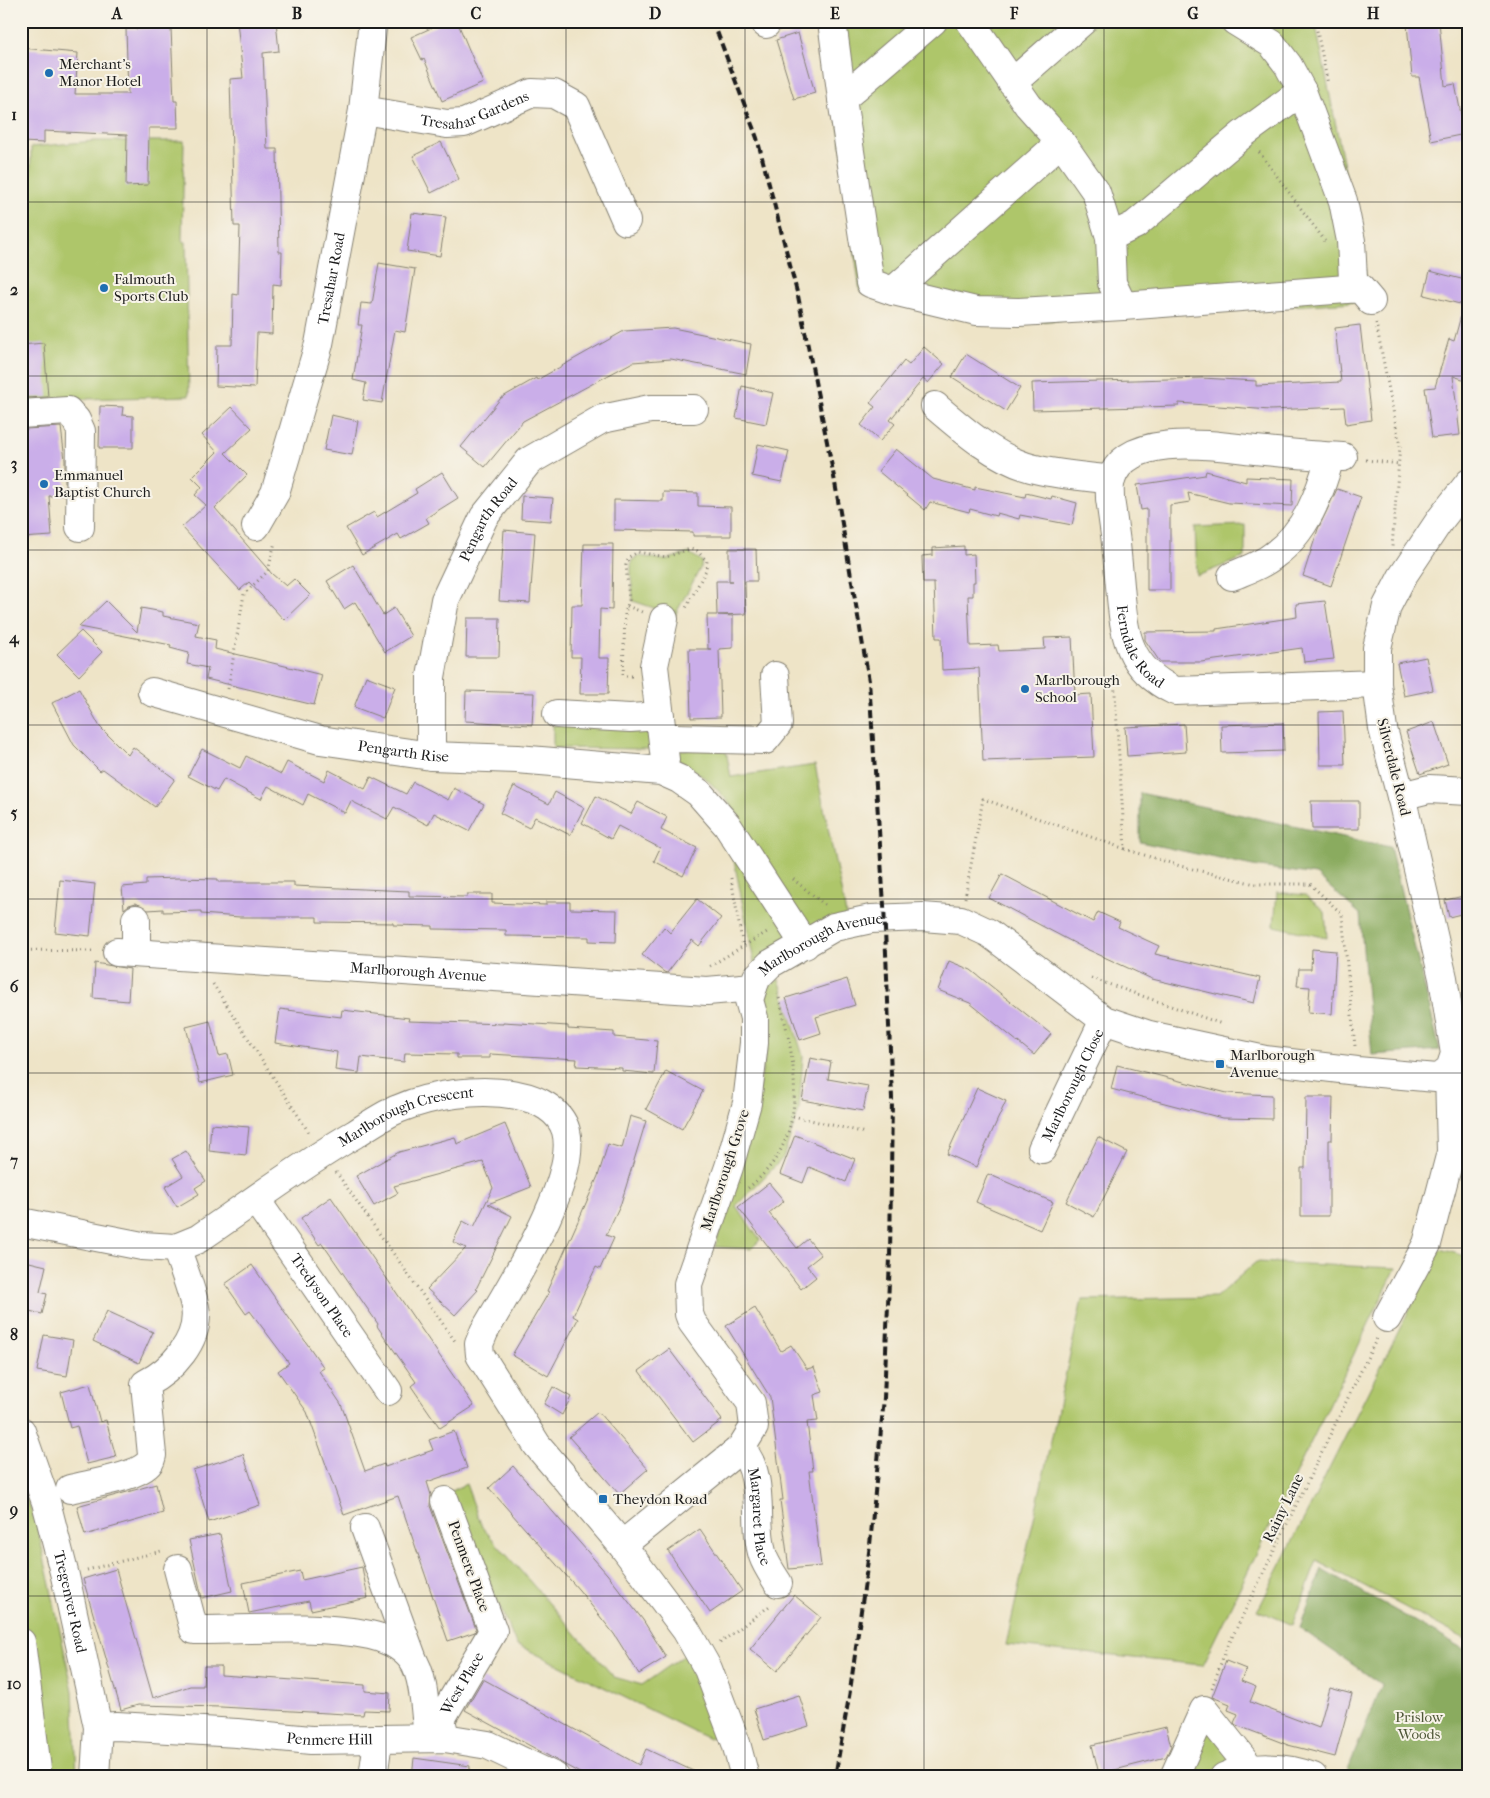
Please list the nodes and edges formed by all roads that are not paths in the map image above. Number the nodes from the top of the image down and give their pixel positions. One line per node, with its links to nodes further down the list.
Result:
1 (373, 21): 10 (street, Tresahar Road)
2 (832, 21): 9 (street)
3 (933, 21): 9 (street)
4 (970, 21): 7 (street)
5 (1083, 21): 7 (street)
6 (1235, 21): 8 (street)
7 (1012, 83): 11 (street)
8 (1302, 91): 13 (street); 14 (street)
9 (842, 99): 15 (street)
10 (363, 110): 12 (street, Tresahar Gardens); 24 (street, Tresahar Road)
11 (1061, 142): 13 (street); 15 (street)
12 (626, 221)
13 (1110, 237): 17 (street)
14 (1353, 279)
15 (893, 291): 17 (street)
16 (1371, 301): 17 (street)
17 (1123, 306)
18 (935, 406): 21 (street)
19 (694, 409): 32 (street, Pengarth Road)
20 (21, 414): 23 (street)
21 (1111, 480): 25 (street); 28 (street, Ferndale Road)
22 (1469, 483): 28 (street, Silverdale Road)
23 (80, 527)
24 (265, 534)
25 (1232, 576)
26 (664, 619): 31 (street)
27 (775, 676): 31 (street)
28 (1377, 684): 35 (street, Silverdale Road)
29 (152, 692): 32 (street, Pengarth Rise)
30 (557, 714): 31 (street)
31 (662, 729): 33 (street)
32 (431, 756): 33 (street, Pengarth Rise)
33 (661, 771): 37 (street, Pengarth Rise)
34 (1469, 791): 35 (street)
35 (1401, 796): 40 (street, Silverdale Road)
36 (136, 919): 38 (street, Marlborough Avenue)
37 (805, 945): 38 (street, Marlborough Avenue); 39 (street, Marlborough Avenue)
38 (753, 987): 46 (street, Marlborough Grove)
39 (1104, 1020): 40 (street, Marlborough Avenue); 41 (street, Marlborough Close)
40 (1449, 1072): 45 (street, Silverdale Road)
41 (1042, 1148)
42 (256, 1200): 44 (street, Marlborough Crescent); 47 (street, Tredyson Place); 53 (street, Marlborough Crescent)
43 (21, 1222): 44 (street, Marlborough Crescent)
44 (176, 1248): 50 (street)
45 (1387, 1318)
46 (692, 1322): 49 (street, Margaret Place)
47 (388, 1391)
48 (21, 1431): 59 (street, Tregenver Road)
49 (741, 1448): 53 (street, Margaret Place); 55 (street, Margaret Place)
50 (70, 1489)
51 (445, 1501): 56 (street, Penmere Place)
52 (365, 1528): 58 (street)
53 (622, 1545): 67 (street)
54 (178, 1569): 58 (street)
55 (778, 1583)
56 (493, 1631): 60 (street, West Place)
57 (21, 1642): 63 (street)
58 (413, 1660): 60 (street)
59 (98, 1727): 61 (street, Penmere Hill); 64 (street, Tregenver Road)
60 (436, 1738): 61 (street, Penmere Hill); 66 (street, Penmere Hill)
61 (378, 1741): 65 (street)
62 (1251, 1769): 68 (street); 69 (street); 70 (street)
63 (38, 1777)
64 (95, 1777)
65 (373, 1777)
66 (555, 1777)
67 (745, 1777)
68 (1174, 1777)
69 (1224, 1777)
70 (1313, 1777)

